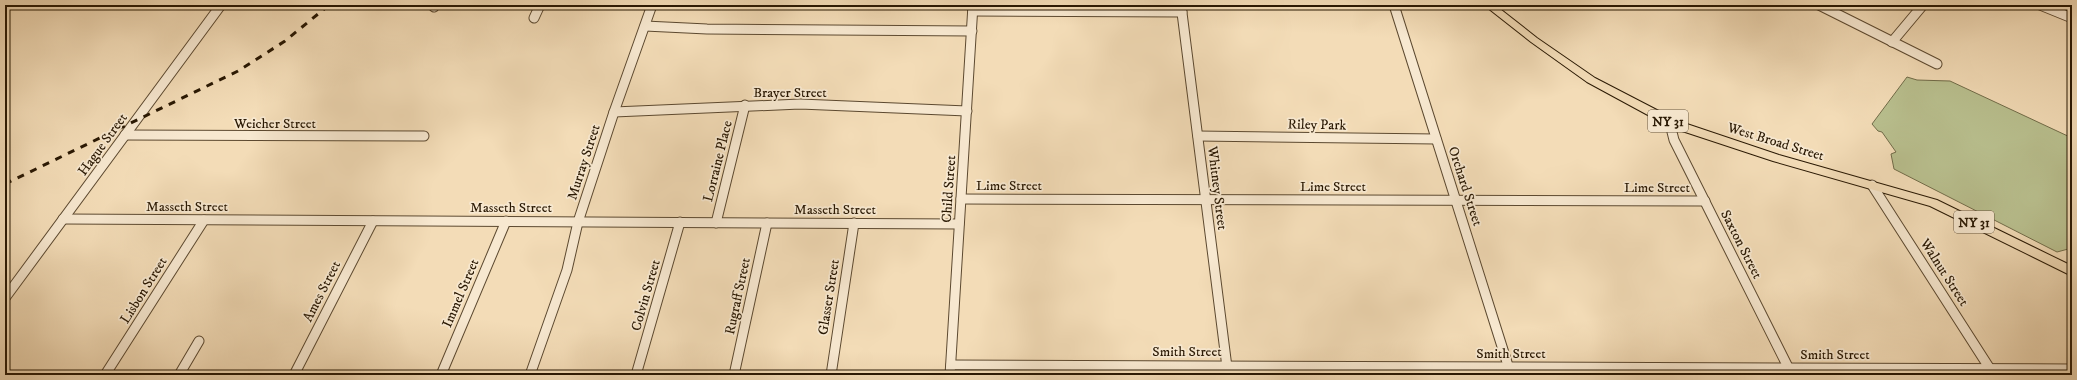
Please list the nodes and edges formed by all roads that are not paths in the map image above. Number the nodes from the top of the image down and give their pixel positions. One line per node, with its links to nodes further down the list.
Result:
1 (221, 5): 21 (street, Hague Street)
2 (540, 5): 11 (street)
3 (652, 5): 13 (street, Murray Street)
4 (1394, 5): 24 (street, Orchard Street)
5 (1489, 5): 20 (main road, West Broad Street / NY 31)
6 (1819, 5): 15 (street)
7 (1923, 5): 15 (street)
8 (2040, 5): 12 (street)
9 (973, 8): 10 (street); 14 (street, Child Street)
10 (1182, 9): 23 (street, Whitney Street)
11 (534, 18)
12 (2072, 18)
13 (645, 26): 14 (street); 19 (street, Murray Street)
14 (972, 31): 18 (street, Child Street)
15 (1892, 42): 16 (street)
16 (1937, 64)
17 (745, 105): 18 (street, Brayer Street); 19 (street, Brayer Street); 36 (street, Lorraine Place)
18 (967, 111): 26 (street, Child Street)
19 (614, 112): 34 (street, Murray Street)
20 (1674, 124): 25 (main road, West Broad Street / NY 31); 29 (street, Saxton Street)
21 (125, 135): 22 (street, Weicher Street); 30 (street, Hague Street)
22 (424, 136)
23 (1198, 136): 24 (street, Riley Park); 27 (street, Whitney Street)
24 (1436, 139): 28 (street, Orchard Street)
25 (1872, 185): 40 (main road, West Broad Street / NY 31); 48 (street, Walnut Street)
26 (961, 199): 27 (street, Lime Street); 39 (street, Child Street)
27 (1206, 200): 28 (street, Lime Street); 45 (street, Whitney Street)
28 (1456, 200): 29 (street, Lime Street); 46 (street, Orchard Street)
29 (1705, 201): 47 (street, Saxton Street)
30 (63, 219): 31 (street, Masseth Street); 41 (street, Hague Street)
31 (204, 220): 32 (street, Masseth Street); 49 (street, Lisbon Street)
32 (373, 221): 33 (street, Masseth Street); 51 (street, Ames Street)
33 (506, 221): 34 (street, Masseth Street); 52 (street, Immel Street)
34 (578, 222): 35 (street, Masseth Street); 53 (street, Murray Street)
35 (680, 222): 36 (street, Masseth Street); 54 (street, Colvin Street)
36 (716, 223): 37 (street, Masseth Street)
37 (767, 223): 38 (street, Masseth Street); 55 (street, Rugraff Street)
38 (854, 223): 39 (street, Masseth Street); 56 (street, Glasser Street)
39 (960, 224): 44 (street, Child Street)
40 (2072, 271)
41 (5, 298)
42 (199, 341): 50 (street)
43 (2072, 369): 48 (street, Smith Street)
44 (950, 370): 45 (street, Smith Street)
45 (1227, 370): 46 (street, Smith Street)
46 (1510, 371): 47 (street, Smith Street)
47 (1791, 372): 48 (street, Smith Street)
48 (1992, 372)
49 (105, 375)
50 (179, 375)
51 (294, 375)
52 (441, 375)
53 (530, 375)
54 (636, 375)
55 (734, 375)
56 (831, 375)

